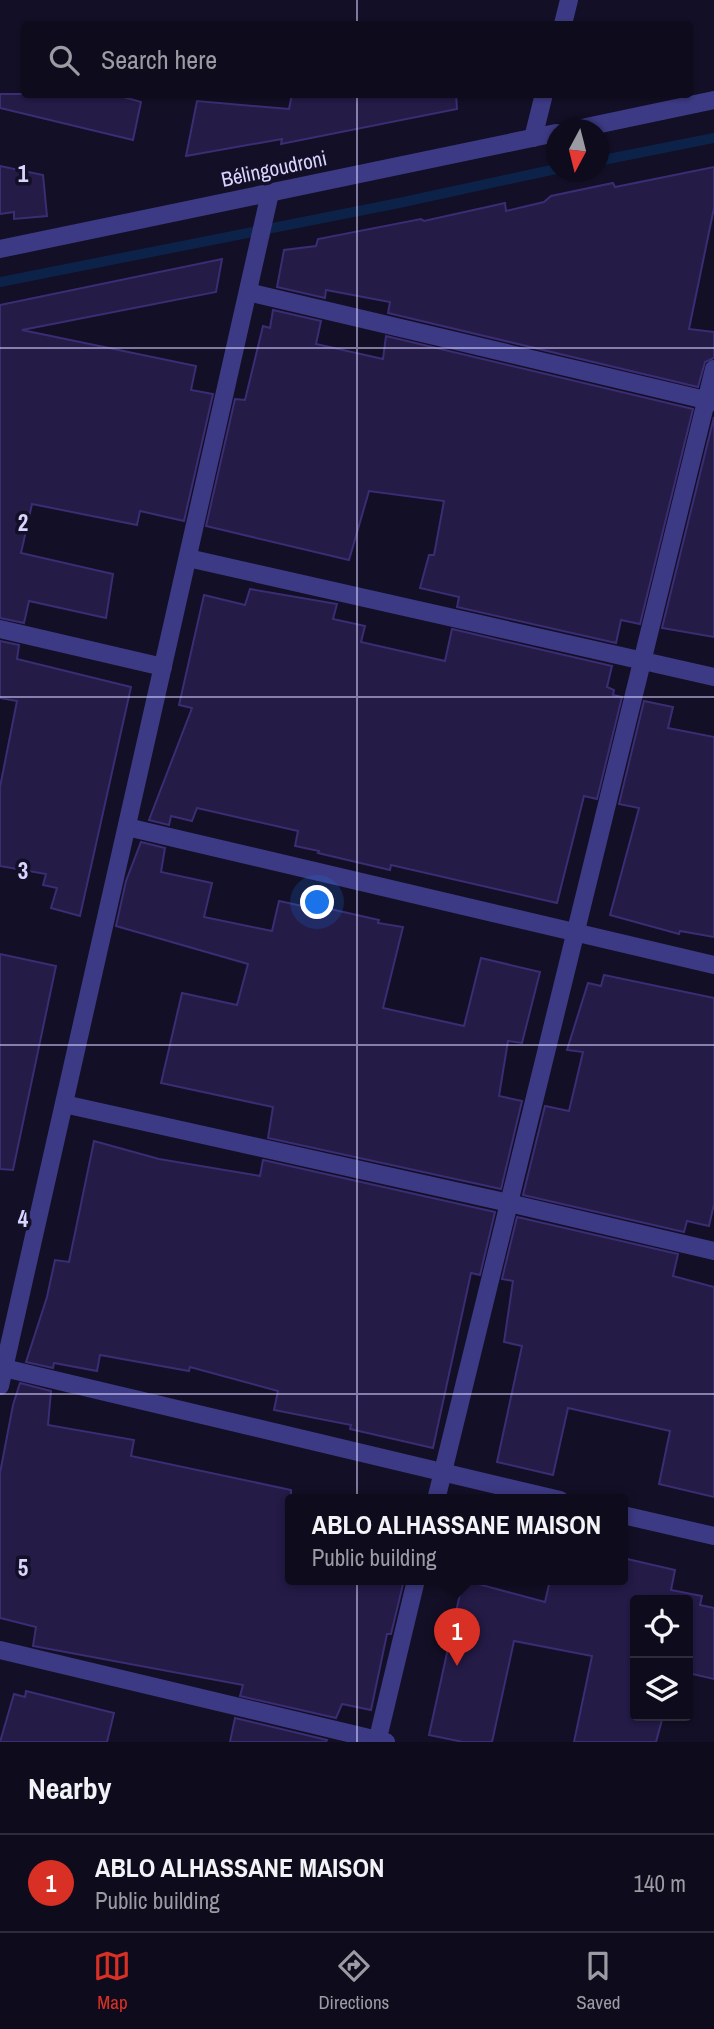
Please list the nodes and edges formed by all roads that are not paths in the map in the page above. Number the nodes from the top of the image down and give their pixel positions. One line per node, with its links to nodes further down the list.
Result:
1 (569, 0): 2 (street)
2 (564, 21)
3 (543, 98): 7 (street)
4 (714, 100): 5 (street)
5 (609, 122)
6 (546, 135): 7 (street, Bélingoudroni)
7 (533, 138): 8 (street, Bélingoudroni)
8 (270, 192): 9 (street, Bélingoudroni); 10 (street)
9 (0, 249)
10 (248, 292): 12 (street); 13 (street)
11 (714, 369): 12 (street)
12 (710, 401): 15 (street)
13 (188, 558): 15 (street); 16 (street)
14 (0, 629): 16 (street)
15 (643, 661): 17 (street); 19 (street)
16 (163, 667): 18 (street)
17 (714, 677)
18 (127, 827): 19 (street); 21 (street)
19 (576, 933): 20 (street); 22 (street)
20 (714, 965)
21 (64, 1104): 22 (street); 24 (street)
22 (509, 1203): 23 (street); 25 (street)
23 (714, 1251)
24 (2, 1377): 25 (street)
25 (443, 1472): 26 (street); 27 (street)
26 (438, 1494)
27 (535, 1494)
28 (628, 1516): 29 (street)
29 (714, 1536)
30 (415, 1585): 32 (street)
31 (0, 1650): 32 (street)
32 (380, 1741)

